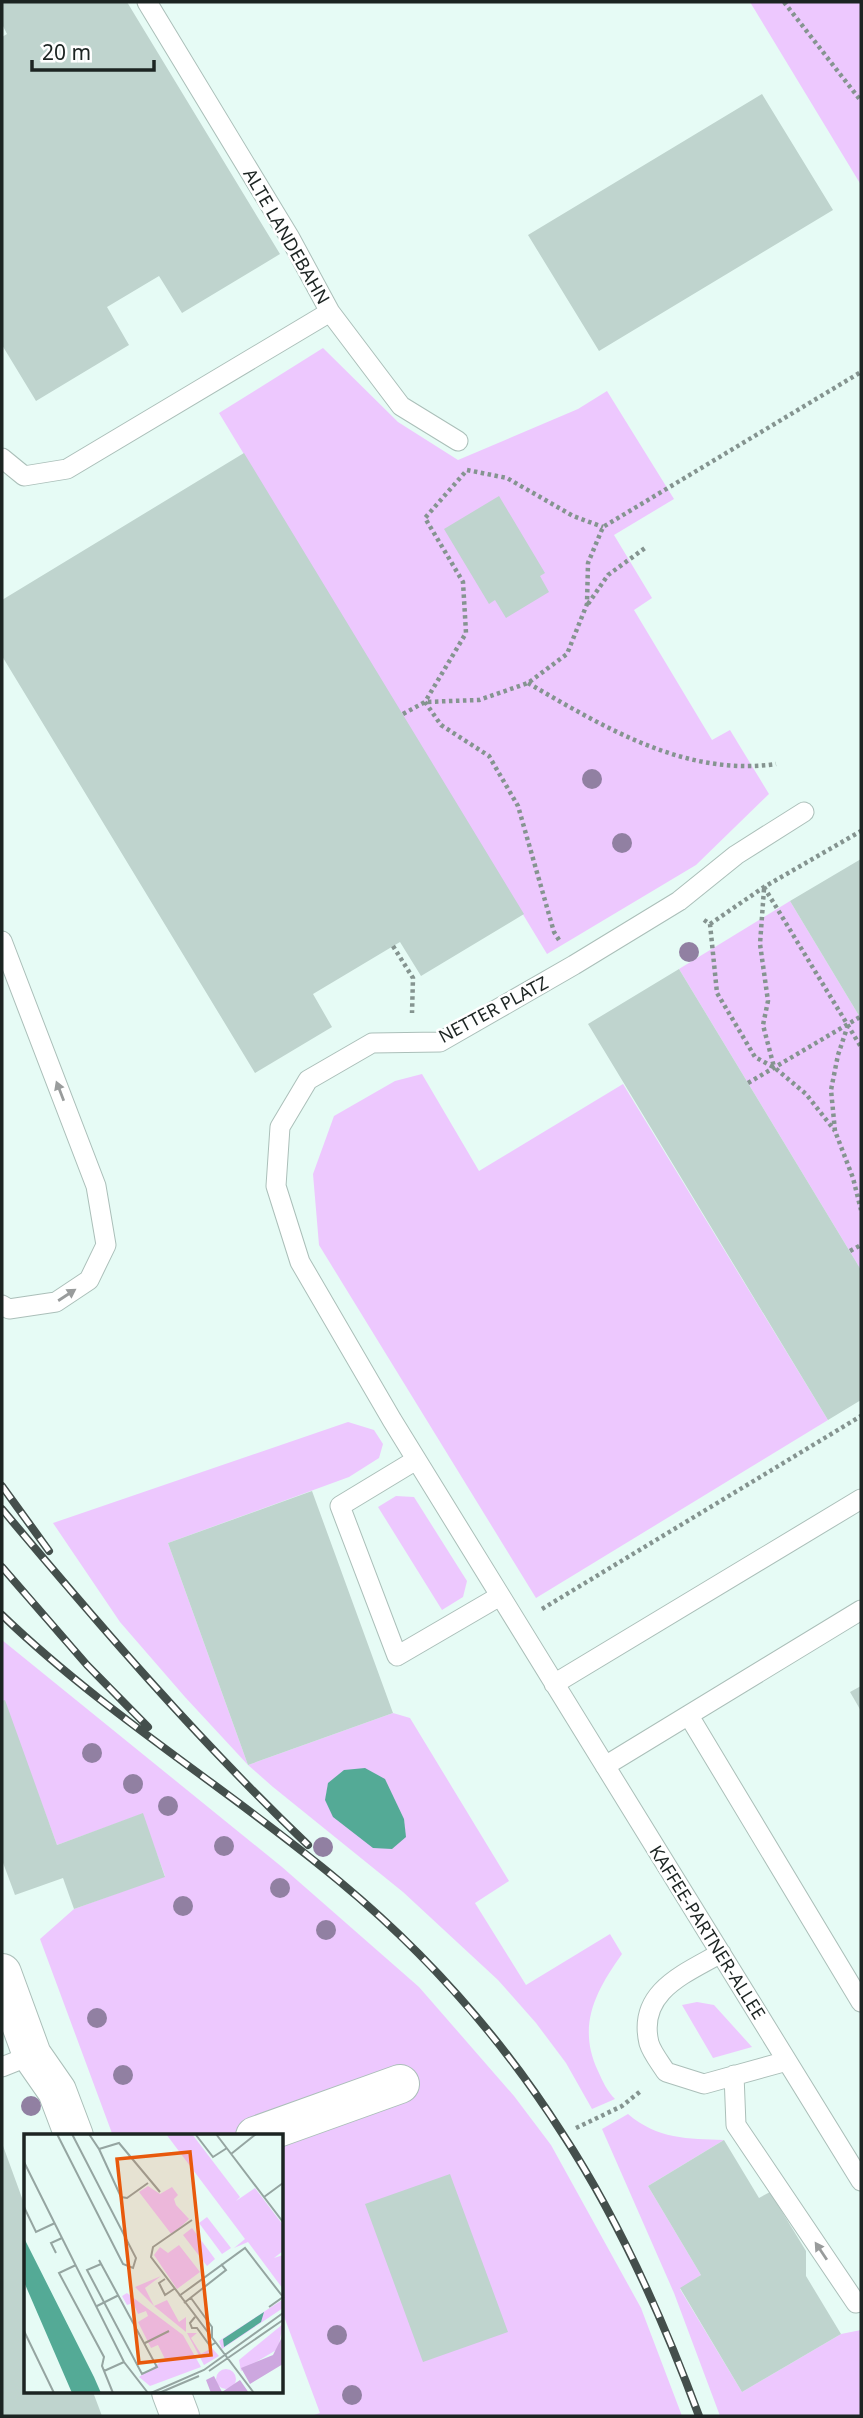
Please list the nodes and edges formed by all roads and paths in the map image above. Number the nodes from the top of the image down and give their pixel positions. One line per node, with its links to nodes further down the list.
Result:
1 (147, 2): 4 (lane, ALTE LANDEBAHN)
2 (784, 2): 3 (path)
3 (861, 101)
4 (330, 312): 6 (lane, ALTE LANDEBAHN); 7 (lane)
5 (861, 372): 8 (path)
6 (458, 441)
7 (2, 458)
8 (603, 527): 10 (path); 12 (path)
9 (645, 548): 10 (path)
10 (587, 604): 11 (path)
11 (528, 683): 12 (path); 14 (path)
12 (425, 702): 13 (path); 22 (path)
13 (403, 714)
14 (776, 764)
15 (804, 812): 18 (lane, NETTER PLATZ)
16 (861, 831): 17 (path)
17 (764, 887): 19 (path); 24 (path); 27 (path)
18 (678, 901): 19 (path); 22 (lane, NETTER PLATZ)
19 (710, 924): 27 (path)
20 (2, 941): 33 (lane, one-way to 20)
21 (393, 946): 25 (path)
22 (574, 965): 25 (lane, NETTER PLATZ)
23 (860, 1017): 24 (path)
24 (848, 1025): 26 (path); 27 (path); 29 (path)
25 (412, 1042): 35 (lane, NETTER PLATZ)
26 (861, 1047)
27 (775, 1068): 28 (path); 29 (path)
28 (748, 1083)
29 (835, 1131): 30 (path)
30 (861, 1210)
31 (861, 1245): 32 (path)
32 (850, 1251)
33 (2, 1305)
34 (861, 1416): 40 (path)
35 (392, 1420): 36 (lane, KAFFEE-PARTNER-ALLEE)
36 (416, 1460): 38 (lane, KAFFEE-PARTNER-ALLEE); 38 (lane)
37 (861, 1499): 41 (lane)
38 (500, 1596): 40 (lane, KAFFEE-PARTNER-ALLEE)
39 (861, 1610): 42 (lane)
40 (517, 1624): 41 (lane, KAFFEE-PARTNER-ALLEE)
41 (554, 1684): 43 (lane, KAFFEE-PARTNER-ALLEE)
42 (688, 1716): 43 (lane); 46 (lane)
43 (605, 1766): 44 (lane, KAFFEE-PARTNER-ALLEE)
44 (721, 1953): 48 (lane, KAFFEE-PARTNER-ALLEE); 49 (lane)
45 (2, 1973): 47 (street)
46 (861, 2002)
47 (17, 2061): 53 (street)
48 (787, 2061): 50 (lane); 55 (lane, KAFFEE-PARTNER-ALLEE)
49 (666, 2072): 50 (lane); 52 (path)
50 (734, 2075): 56 (lane, one-way to 50)
51 (400, 2084): 54 (street)
52 (576, 2128)
53 (73, 2134)
54 (261, 2134)
55 (861, 2181)
56 (861, 2301)
57 (172, 2394): 58 (street)
58 (180, 2416)

